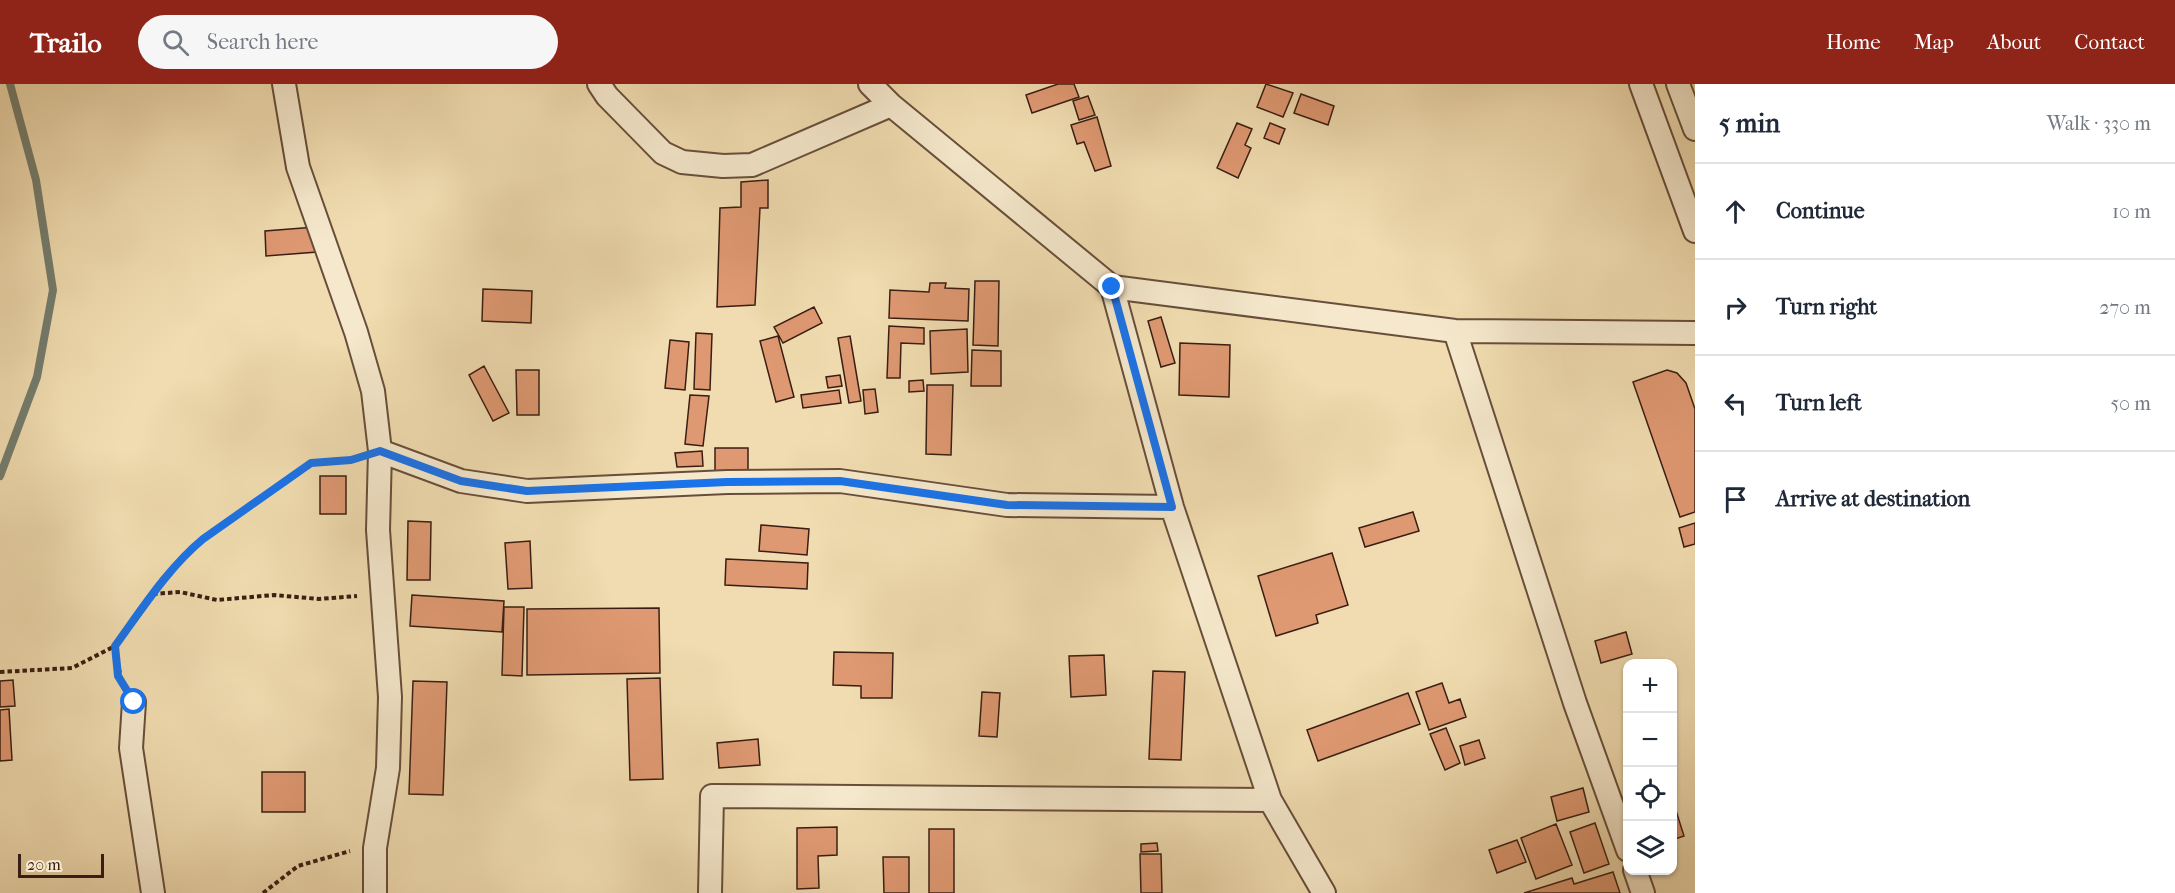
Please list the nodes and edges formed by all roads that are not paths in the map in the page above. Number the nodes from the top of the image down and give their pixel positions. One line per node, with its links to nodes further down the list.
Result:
1 (284, 84): 12 (street)
2 (599, 84): 6 (street)
3 (870, 84): 6 (street)
4 (1641, 84): 8 (street)
5 (1678, 84): 7 (street)
6 (891, 105): 9 (street)
7 (1695, 129)
8 (1695, 231)
9 (1112, 287): 10 (street); 13 (street)
10 (1455, 331): 11 (street); 16 (street)
11 (1695, 333)
12 (380, 451): 13 (street); 19 (street)
13 (1172, 507): 15 (street)
14 (134, 702): 18 (street)
15 (1270, 800): 20 (street); 21 (street)
16 (1623, 836)
17 (1637, 875): 22 (street)
18 (153, 893)
19 (375, 893)
20 (710, 893)
21 (1324, 893)
22 (1643, 893)

